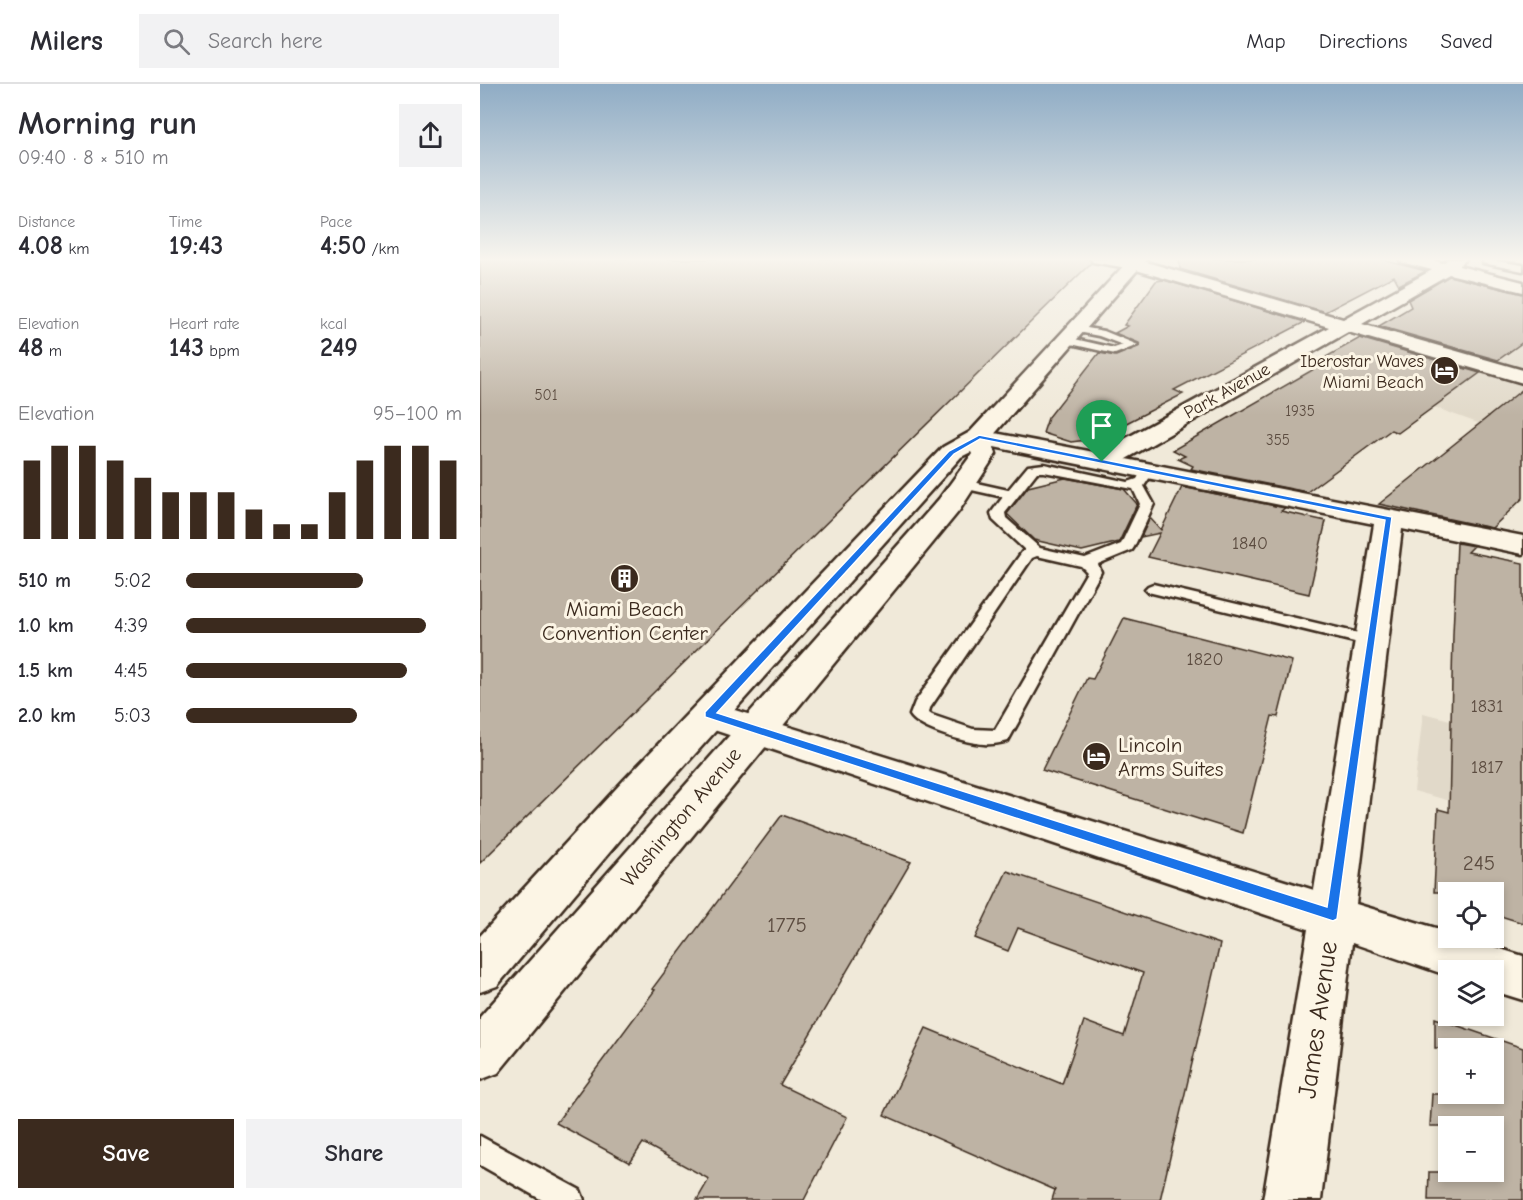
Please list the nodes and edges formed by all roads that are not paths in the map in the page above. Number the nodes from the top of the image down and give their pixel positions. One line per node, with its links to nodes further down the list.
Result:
1 (1093, 311): 5 (street)
2 (1299, 311): 4 (street)
3 (1369, 311): 4 (street, Park Avenue)
4 (1345, 325): 6 (street); 8 (street, Park Avenue)
5 (1071, 335): 5 (lane); 7 (street)
6 (1523, 377)
7 (979, 437): 8 (street); 10 (street, Washington Avenue); 18 (street)
8 (1102, 462): 9 (street)
9 (1142, 478): 11 (lane); 12 (street); 15 (lane)
10 (963, 484): 11 (lane); 19 (street, Washington Avenue)
11 (1011, 495): 14 (lane)
12 (1389, 519): 13 (street); 17 (street, James Avenue)
13 (1523, 545)
14 (1035, 551): 15 (lane); 15 (lane)
15 (1086, 563)
16 (1153, 589): 17 (lane)
17 (1371, 641): 20 (street, James Avenue)
18 (709, 715): 19 (street); 21 (street)
19 (756, 729): 20 (street); 23 (street, Washington Avenue)
20 (1333, 915): 22 (street); 26 (street, James Avenue)
21 (480, 970)
22 (1523, 978)
23 (488, 1032)
24 (480, 1150): 25 (lane)
25 (570, 1200)
26 (1292, 1200)

